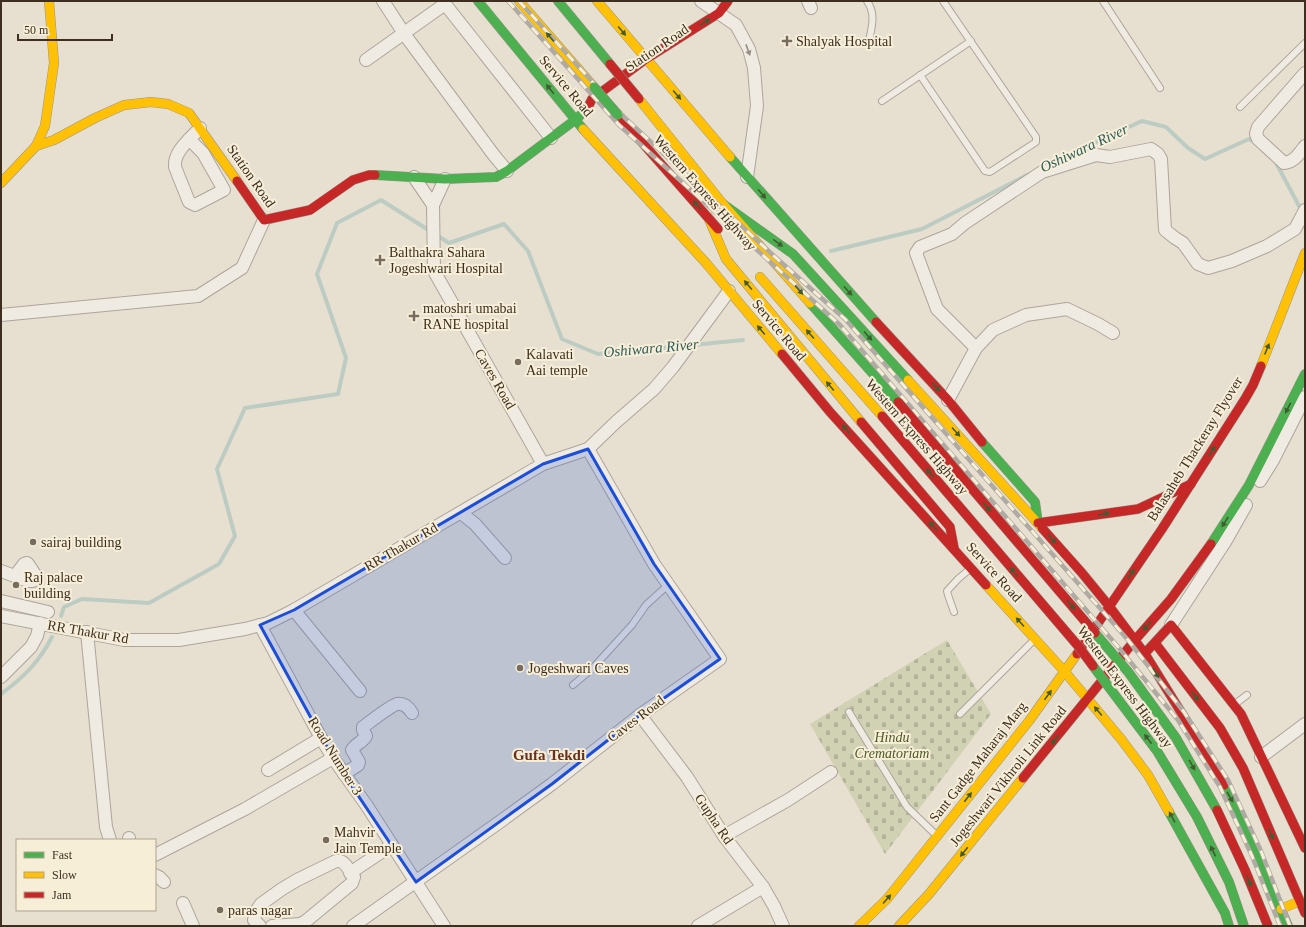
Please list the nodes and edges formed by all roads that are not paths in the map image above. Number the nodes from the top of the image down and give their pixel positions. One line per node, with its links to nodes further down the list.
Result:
1 (49, 1): 30 (main road)
2 (383, 1): 14 (street)
3 (478, 1): 26 (main road, Service Road, one-way to 3)
4 (519, 1): 42 (main road, Western Express Highway, one-way to 4, bridge)
5 (558, 1): 39 (main road, Western Express Highway, bridge)
6 (597, 1): 19 (main road, one-way to 19)
7 (701, 1): 13 (street)
8 (728, 1): 13 (main road, Station Road)
9 (867, 1): 15 (lane)
10 (943, 1): 16 (lane)
11 (1103, 1): 22 (lane)
12 (444, 3): 14 (street); 28 (street)
13 (723, 19): 19 (main road, Station Road); 19 (main road, Station Road, one-way to 13); 34 (street, one-way to 34)
14 (404, 33): 18 (street); 32 (street)
15 (869, 41)
16 (971, 41): 21 (lane); 21 (lane)
17 (1305, 43): 24 (lane)
18 (366, 60)
19 (649, 62): 25 (main road, Station Road); 25 (main road, Station Road); 34 (main road, one-way to 34)
20 (1305, 73): 31 (street)
21 (920, 75): 23 (lane)
22 (1160, 88)
23 (882, 101)
24 (1240, 107)
25 (585, 111): 26 (main road, Station Road)
26 (575, 120): 28 (main road, Station Road); 47 (main road, Service Road)
27 (200, 128): 29 (street); 30 (main road, Station Road); 36 (main road, Station Road)
28 (551, 138): 32 (main road, Station Road)
29 (190, 139): 38 (street); 38 (street)
30 (36, 146): 37 (main road, Station Road)
31 (1305, 146)
32 (507, 171): 35 (main road, Station Road)
33 (414, 177): 35 (main road, Station Road); 40 (street); 43 (main road, Station Road)
34 (747, 177): 53 (main road, one-way to 53)
35 (445, 179): 40 (street)
36 (237, 182): 38 (street); 43 (main road, Station Road)
37 (1, 183)
38 (224, 190)
39 (723, 204): 57 (main road, one-way to 57); 127 (main road, Western Express Highway, one-way to 127, bridge)
40 (432, 205): 56 (street, Caves Road)
41 (1305, 210): 50 (street)
42 (708, 217): 44 (main road, Western Express Highway); 63 (main road, one-way to 42)
43 (264, 220): 48 (street)
44 (728, 241)
45 (1305, 253): 58 (main road, Balasaheb Thackeray Flyover, one-way to 45)
46 (754, 270): 126 (main road, Western Express Highway, one-way to 46, bridge)
47 (728, 291): 54 (street, RR Thakur Rd); 63 (main road, Service Road, one-way to 47)
48 (1, 315)
49 (1113, 333): 50 (street)
50 (976, 348): 53 (street)
51 (1305, 374): 52 (main road)
52 (1302, 396): 77 (street); 80 (main road, one-way to 80)
53 (948, 400): 55 (main road)
54 (588, 449): 56 (street, RR Thakur Rd); 68 (street, Caves Road)
55 (999, 461): 57 (main road); 59 (main road)
56 (543, 464): 61 (street, RR Thakur Rd)
57 (989, 469): 60 (main road)
58 (1191, 484): 62 (main road, one-way to 58); 70 (main road, Balasaheb Thackeray Flyover, one-way to 58)
59 (1020, 485): 60 (main road); 62 (main road)
60 (1011, 493): 62 (main road)
61 (461, 513): 64 (street); 71 (street, RR Thakur Rd)
62 (1038, 523): 70 (main road, one-way to 70)
63 (954, 548): 65 (main road, Service Road)
64 (505, 558)
65 (971, 568): 73 (lane); 79 (main road, Service Road, one-way to 65)
66 (1, 571): 67 (street)
67 (15, 576)
68 (668, 585): 85 (lane); 93 (street, Caves Road)
69 (6, 602): 72 (street); 74 (street)
70 (1109, 606): 80 (main road); 83 (main road, Sant Gadge Maharaj Marg)
71 (294, 610): 76 (street, RR Thakur Rd); 86 (street)
72 (48, 612)
73 (954, 612)
74 (4, 616): 75 (street, RR Thakur Rd)
75 (40, 623): 78 (street, RR Thakur Rd); 84 (street)
76 (260, 625): 78 (street, RR Thakur Rd); 95 (street, Road Number 3)
77 (1171, 625): 81 (main road); 89 (main road)
78 (87, 632): 104 (street)
79 (1035, 639): 83 (main road, Service Road); 92 (lane)
80 (1135, 640): 82 (main road); 88 (main road, Jogeshwari Vikhroli Link Road)
81 (1155, 643): 82 (main road); 111 (main road, one-way to 111)
82 (1145, 654): 113 (main road, one-way to 113)
83 (1065, 672): 88 (main road, Service Road); 103 (main road, Sant Gadge Maharaj Marg, one-way to 83)
84 (1, 677)
85 (573, 685)
86 (360, 691)
87 (1247, 695): 89 (lane)
88 (1088, 699): 124 (main road, Jogeshwari Vikhroli Link Road, one-way to 124); 125 (main road, Service Road, one-way to 88)
89 (1233, 705): 96 (main road)
90 (849, 712): 103 (lane)
91 (412, 713): 100 (street)
92 (960, 714)
93 (640, 715): 102 (street, Gupha Rd); 109 (street, Caves Road)
94 (1305, 724): 96 (street)
95 (321, 738): 97 (street, Road Number 3); 98 (street)
96 (1261, 757): 101 (main road)
97 (333, 758): 100 (street, Road Number 3); 107 (street)
98 (268, 770)
99 (831, 772): 102 (street)
100 (344, 774): 105 (street, Road Number 3)
101 (1302, 835): 106 (main road)
102 (724, 836): 110 (street, Gupha Rd)
103 (937, 836): 123 (main road, Sant Gadge Maharaj Marg, one-way to 103)
104 (110, 839)
105 (392, 845): 108 (street); 109 (street, Road Number 3)
106 (1305, 848)
107 (156, 854)
108 (350, 873): 115 (street); 118 (street)
109 (416, 882): 116 (street, Road Number 3); 120 (street, Caves Road)
110 (763, 887): 121 (street); 122 (street, Gupha Rd)
111 (1300, 902): 113 (main road); 114 (main road)
112 (183, 903): 117 (street)
113 (1281, 909): 128 (main road)
114 (1305, 913)
115 (308, 924): 119 (street)
116 (438, 924)
117 (193, 926)
118 (260, 926)
119 (272, 926)
120 (353, 926)
121 (698, 926)
122 (783, 926)
123 (859, 926)
124 (899, 926)
125 (1229, 926)
126 (1244, 926)
127 (1268, 926)
128 (1288, 926)

